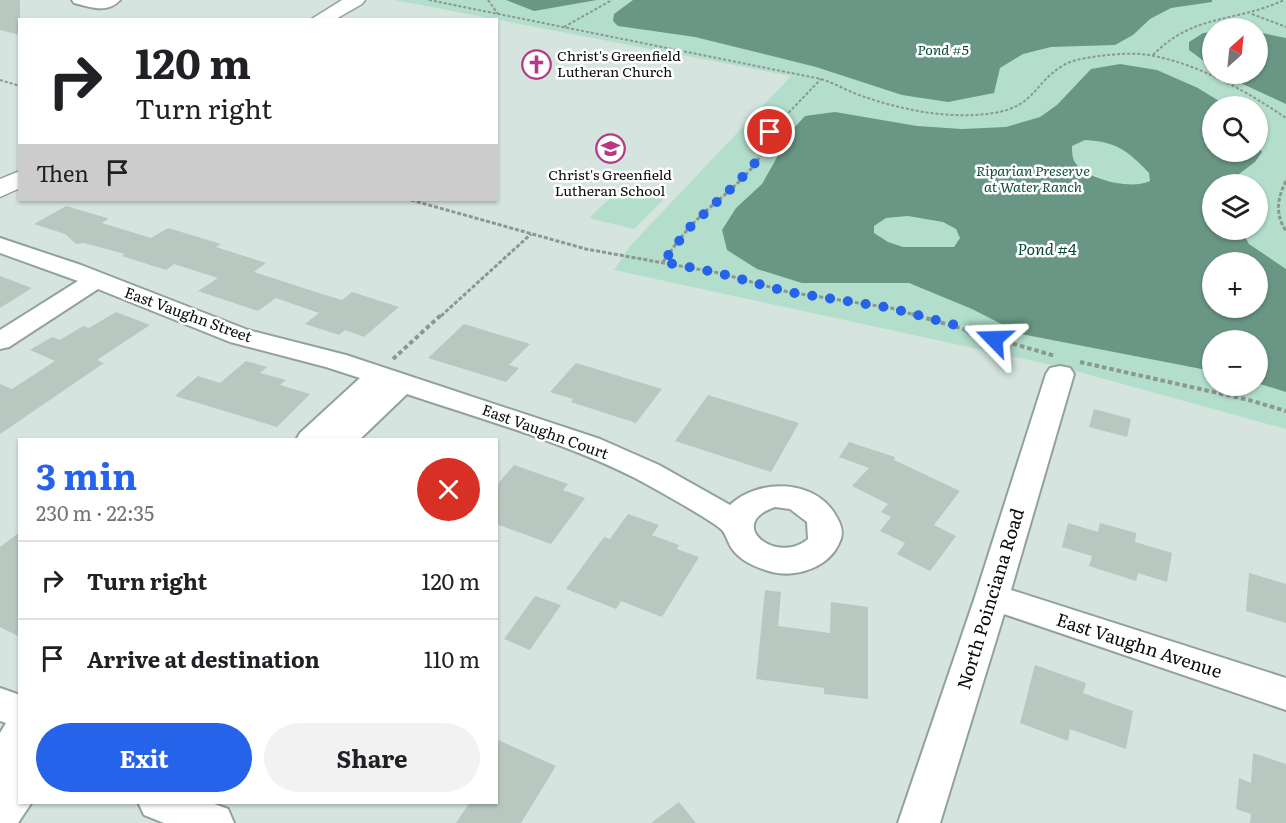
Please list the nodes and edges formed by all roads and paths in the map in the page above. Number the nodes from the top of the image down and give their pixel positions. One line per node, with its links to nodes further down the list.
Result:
1 (80, 0): 7 (street)
2 (356, 0): 10 (main road)
3 (429, 0): 8 (path)
4 (488, 0): 8 (path)
5 (612, 0): 11 (path)
6 (1284, 0): 9 (path)
7 (107, 2)
8 (499, 14): 11 (path)
9 (1251, 14): 12 (path); 13 (path)
10 (323, 18)
11 (564, 27): 14 (path)
12 (1286, 27)
13 (1154, 55): 14 (path); 17 (path)
14 (821, 79): 25 (path)
15 (0, 80): 16 (path)
16 (18, 85)
17 (1286, 118)
18 (18, 179): 20 (main road)
19 (1286, 181): 22 (path)
20 (0, 189)
21 (415, 201): 23 (path)
22 (1286, 231)
23 (531, 234): 25 (path); 29 (path)
24 (0, 245): 26 (street, East Vaughn Street)
25 (663, 262): 28 (path)
26 (96, 280): 27 (street); 29 (street, East Vaughn Street)
27 (0, 341)
28 (1066, 364): 30 (path); 34 (street, North Poinciana Road)
29 (390, 374): 31 (street); 32 (street); 33 (street, East Vaughn Court)
30 (1286, 411)
31 (312, 438)
32 (342, 438)
33 (736, 523)
34 (992, 597): 35 (street, East Vaughn Avenue); 44 (street, North Poinciana Road)
35 (1286, 694)
36 (0, 704): 37 (street)
37 (18, 711)
38 (18, 738): 39 (street)
39 (0, 767)
40 (18, 789): 42 (street)
41 (163, 804): 43 (street)
42 (0, 815)
43 (213, 823)
44 (919, 823)

